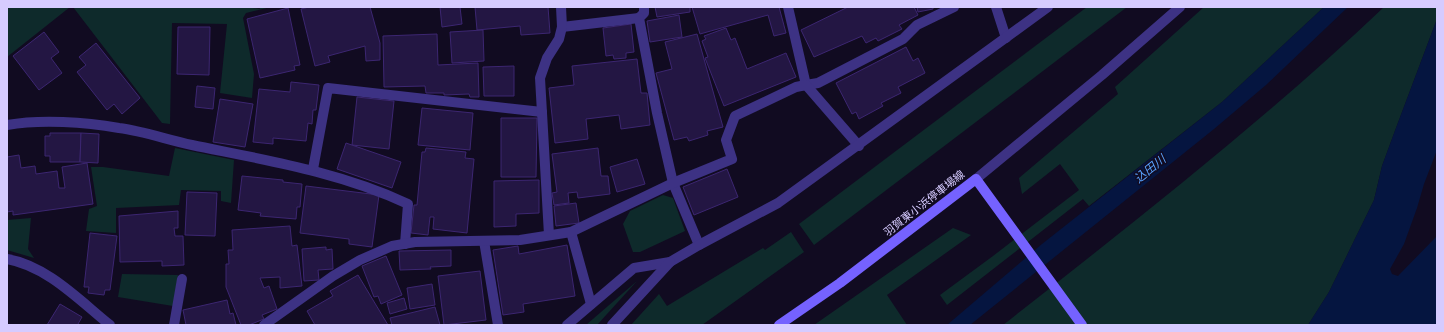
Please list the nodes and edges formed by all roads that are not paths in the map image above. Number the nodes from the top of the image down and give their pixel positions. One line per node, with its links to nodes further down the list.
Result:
1 (561, 7): 9 (street)
2 (644, 7): 8 (street)
3 (788, 7): 11 (street)
4 (954, 7): 11 (street)
5 (996, 7): 10 (street)
6 (1048, 7): 10 (street)
7 (1180, 7): 16 (street)
8 (639, 18): 9 (street); 17 (street)
9 (562, 27): 12 (street)
10 (1006, 38): 14 (street)
11 (806, 85): 14 (street); 17 (street)
12 (542, 112): 15 (street); 19 (street)
13 (7, 125): 15 (street)
14 (859, 146): 22 (street)
15 (313, 170): 21 (street)
16 (976, 178): 33 (main road, 羽賀東小浜停車場線); 34 (main road, 羽賀東小浜停車場線)
17 (673, 184): 18 (street); 22 (street)
18 (571, 232): 19 (street); 26 (street)
19 (549, 236): 20 (street)
20 (484, 241): 21 (street); 30 (street)
21 (405, 244): 29 (street)
22 (698, 245): 24 (street)
23 (7, 259): 27 (street)
24 (670, 262): 26 (street); 32 (street)
25 (182, 279): 28 (street)
26 (591, 304): 31 (street)
27 (110, 325)
28 (174, 325)
29 (264, 325)
30 (498, 325)
31 (567, 325)
32 (612, 325)
33 (779, 325)
34 (1082, 325)

